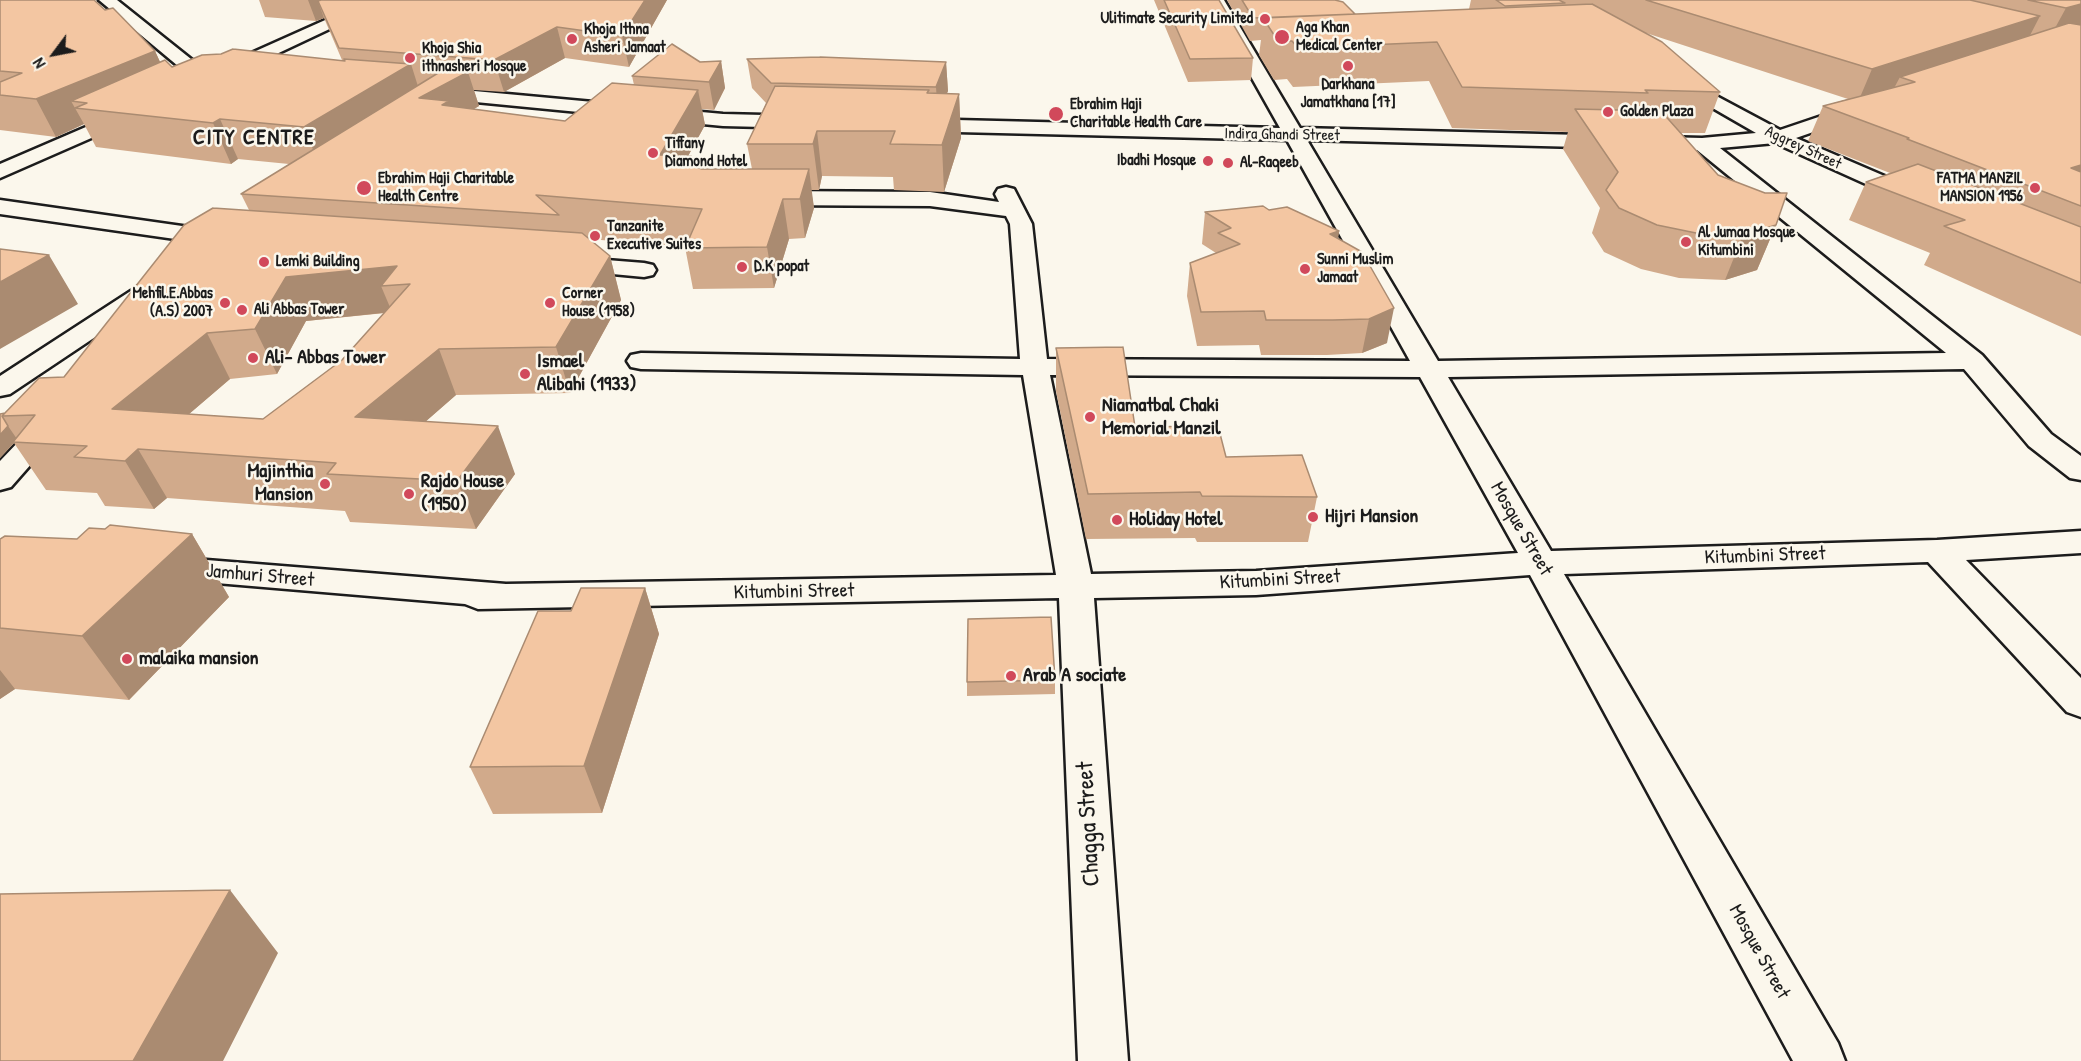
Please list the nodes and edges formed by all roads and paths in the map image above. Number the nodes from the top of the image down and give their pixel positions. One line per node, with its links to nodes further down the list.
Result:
1 (107, 0): 5 (street)
2 (383, 0): 5 (street)
3 (1216, 0): 15 (street, Mosque Street)
4 (1660, 70): 16 (street, Aggrey Street)
5 (214, 76): 6 (street); 7 (street)
6 (258, 80)
7 (193, 86)
8 (415, 92): 9 (street)
9 (450, 95): 12 (street); 13 (street)
10 (1880, 102): 16 (street, Indira Ghandi Street)
11 (150, 105): 18 (street)
12 (421, 114)
13 (822, 122)
14 (893, 124): 15 (street, Indira Ghandi Street)
15 (1295, 135): 17 (street, Indira Ghandi Street); 29 (street, Mosque Street)
16 (1778, 137): 17 (street, Indira Ghandi Street); 20 (street, Aggrey Street)
17 (1702, 144): 27 (street)
18 (0, 172)
19 (742, 198): 28 (street, Chagga Street)
20 (1935, 206)
21 (0, 207): 22 (street)
22 (201, 257)
23 (549, 263): 24 (street)
24 (644, 270)
25 (122, 338): 30 (street)
26 (641, 361): 28 (street)
27 (1972, 361): 29 (street); 32 (street)
28 (1034, 366): 29 (street); 38 (street, Chagga Street)
29 (1427, 369): 36 (street, Mosque Street)
30 (0, 388)
31 (67, 406): 33 (street)
32 (2081, 471)
33 (0, 480)
34 (2081, 542): 35 (street, Kitumbini Street)
35 (1936, 551): 36 (street, Kitumbini Street); 41 (street)
36 (1540, 563): 38 (street, Kitumbini Street); 43 (street, Mosque Street)
37 (133, 566): 40 (street, Jamhuri Street)
38 (1076, 588): 40 (street, Kitumbini Street); 42 (street, Chagga Street)
39 (478, 597): 40 (street, Kitumbini Street)
40 (520, 597)
41 (2081, 702)
42 (1103, 1061)
43 (1820, 1061)

